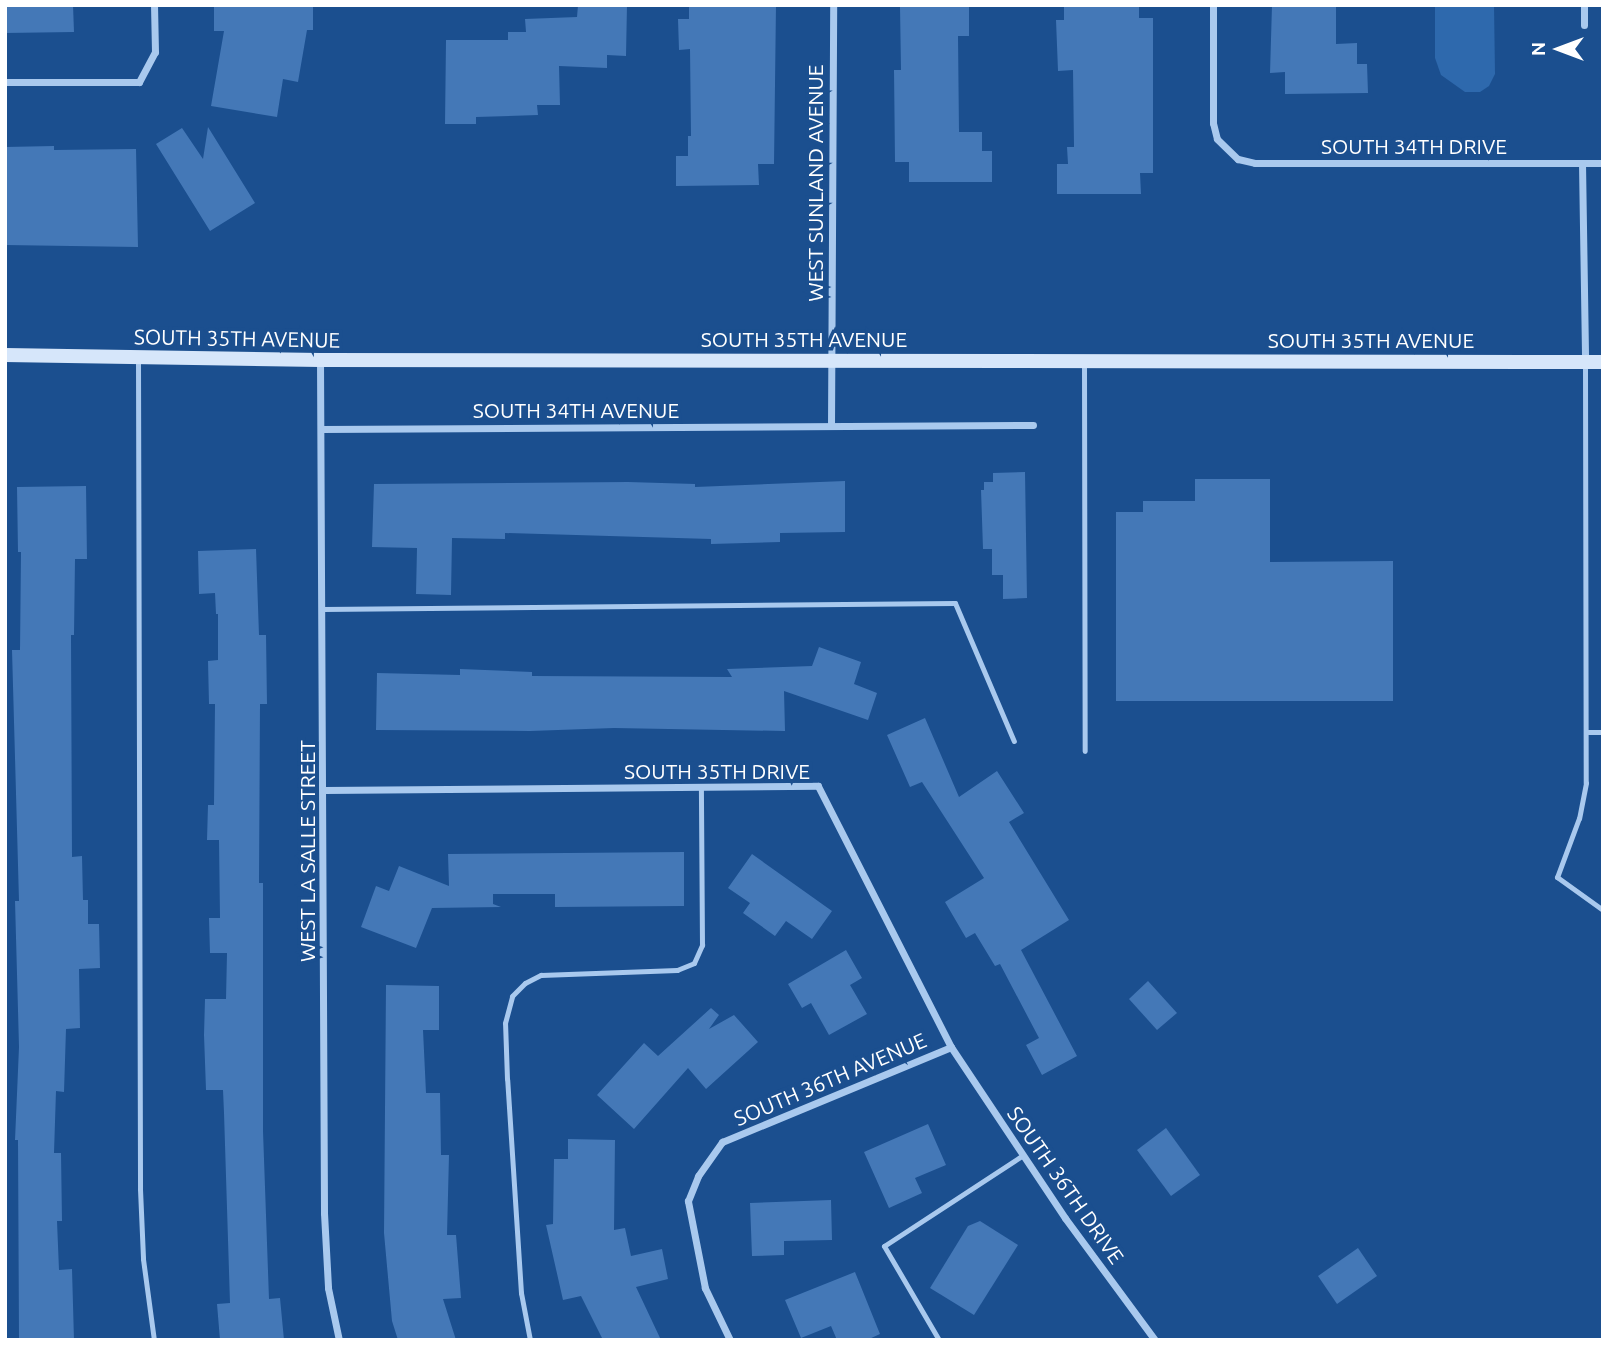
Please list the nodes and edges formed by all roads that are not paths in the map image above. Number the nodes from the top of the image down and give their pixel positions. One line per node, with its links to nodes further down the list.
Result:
1 (154, 5): 6 (street)
2 (833, 5): 12 (street, WEST SUNLAND AVENUE)
3 (1213, 5): 7 (street, SOUTH 34TH DRIVE)
4 (1584, 5): 5 (street)
5 (1584, 25)
6 (5, 82)
7 (1582, 163): 8 (street, SOUTH 34TH DRIVE); 14 (street)
8 (1603, 163)
9 (5, 355): 10 (main road, SOUTH 35TH AVENUE)
10 (138, 357): 11 (main road, SOUTH 35TH AVENUE); 29 (lane)
11 (320, 360): 12 (main road, SOUTH 35TH AVENUE); 18 (street, WEST LA SALLE STREET)
12 (831, 360): 13 (main road, SOUTH 35TH AVENUE); 17 (street)
13 (1084, 360): 14 (main road, SOUTH 35TH AVENUE); 23 (lane)
14 (1585, 362): 15 (main road, SOUTH 35TH AVENUE); 20 (lane)
15 (1603, 362)
16 (1033, 425): 17 (street, SOUTH 34TH AVENUE)
17 (831, 426): 18 (street, SOUTH 34TH AVENUE)
18 (321, 429): 19 (street, WEST LA SALLE STREET)
19 (323, 610): 22 (lane); 25 (street, WEST LA SALLE STREET)
20 (1588, 732): 21 (lane); 26 (lane)
21 (1603, 732)
22 (1014, 741)
23 (1085, 751)
24 (701, 787): 25 (street, SOUTH 35TH DRIVE); 27 (street, SOUTH 35TH DRIVE); 31 (lane)
25 (324, 790): 30 (street, WEST LA SALLE STREET)
26 (1603, 910)
27 (951, 1047): 28 (street, SOUTH 36TH DRIVE); 32 (street, SOUTH 36TH AVENUE)
28 (1023, 1155): 33 (lane); 34 (street, SOUTH 36TH DRIVE)
29 (154, 1340)
30 (339, 1340)
31 (530, 1340)
32 (730, 1340)
33 (939, 1340)
34 (1155, 1340)

